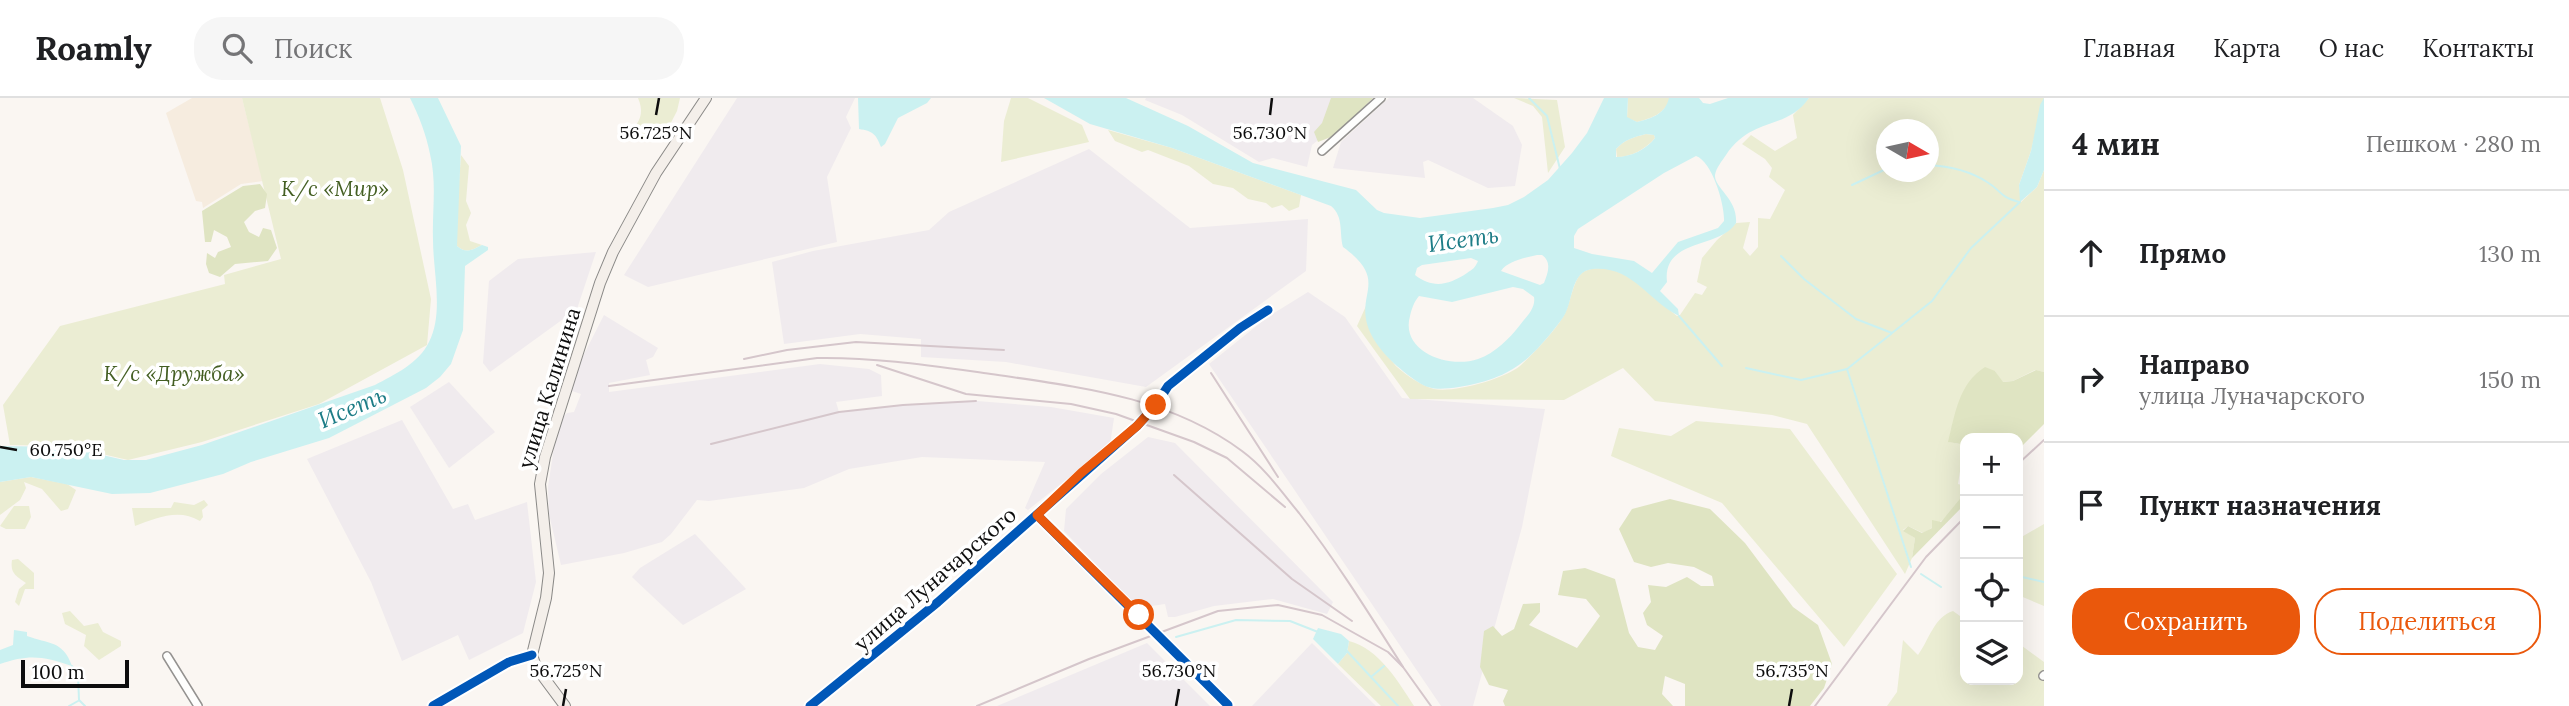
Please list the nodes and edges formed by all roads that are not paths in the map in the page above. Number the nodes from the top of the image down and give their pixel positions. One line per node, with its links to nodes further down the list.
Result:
1 (706, 98): 6 (main road, улица Калинина)
2 (1381, 98): 3 (street)
3 (1321, 151)
4 (1268, 310): 5 (street, улица Луначарского)
5 (1037, 515): 8 (street); 12 (street, улица Луначарского)
6 (533, 655): 10 (street); 11 (main road)
7 (167, 656): 9 (street)
8 (1228, 705)
9 (198, 706)
10 (433, 706)
11 (565, 706)
12 (810, 706)

